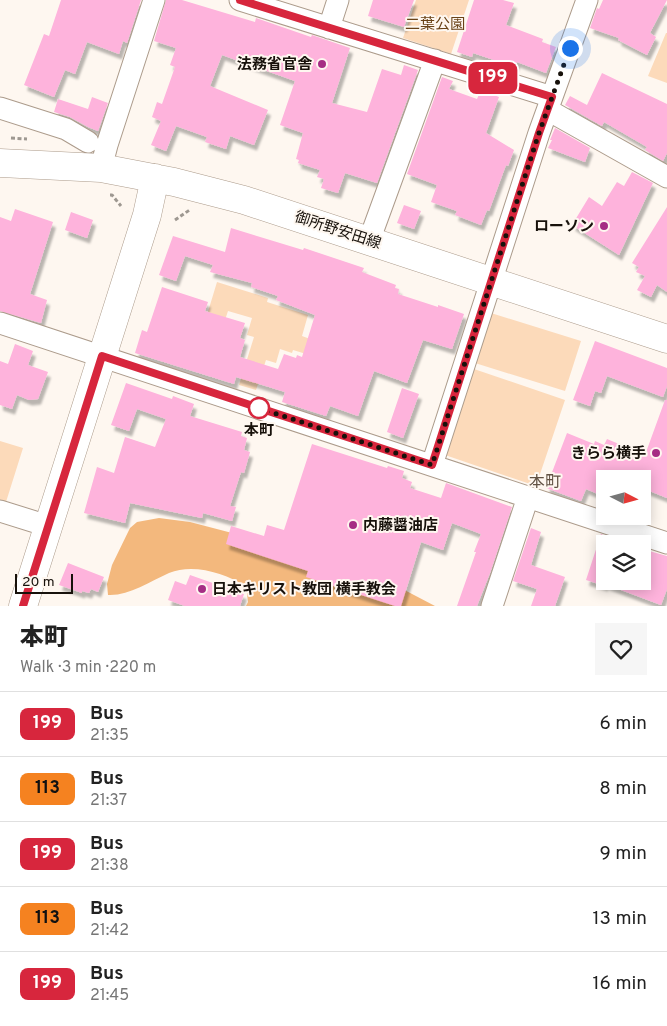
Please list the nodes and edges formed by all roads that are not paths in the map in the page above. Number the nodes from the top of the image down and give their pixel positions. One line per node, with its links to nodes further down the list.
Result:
1 (154, 0): 13 (street)
2 (240, 0): 5 (street)
3 (338, 0): 5 (street)
4 (587, 0): 7 (street)
5 (329, 28): 6 (street)
6 (435, 60): 7 (street); 14 (street)
7 (550, 103): 11 (street); 15 (street)
8 (0, 108): 9 (street)
9 (88, 142)
10 (0, 163): 13 (main road, 御所野安田線)
11 (667, 177)
12 (154, 178): 13 (main road, 御所野安田線); 14 (main road, 御所野安田線); 18 (main road)
13 (103, 181)
14 (369, 241): 15 (main road, 御所野安田線)
15 (492, 281): 17 (main road, 御所野安田線); 19 (street)
16 (0, 323): 18 (street)
17 (667, 339)
18 (102, 356): 19 (street); 22 (main road)
19 (432, 465): 20 (street)
20 (528, 497): 23 (street); 25 (street)
21 (0, 511): 22 (street)
22 (48, 526): 24 (main road)
23 (667, 543)
24 (23, 606)
25 (492, 606)

